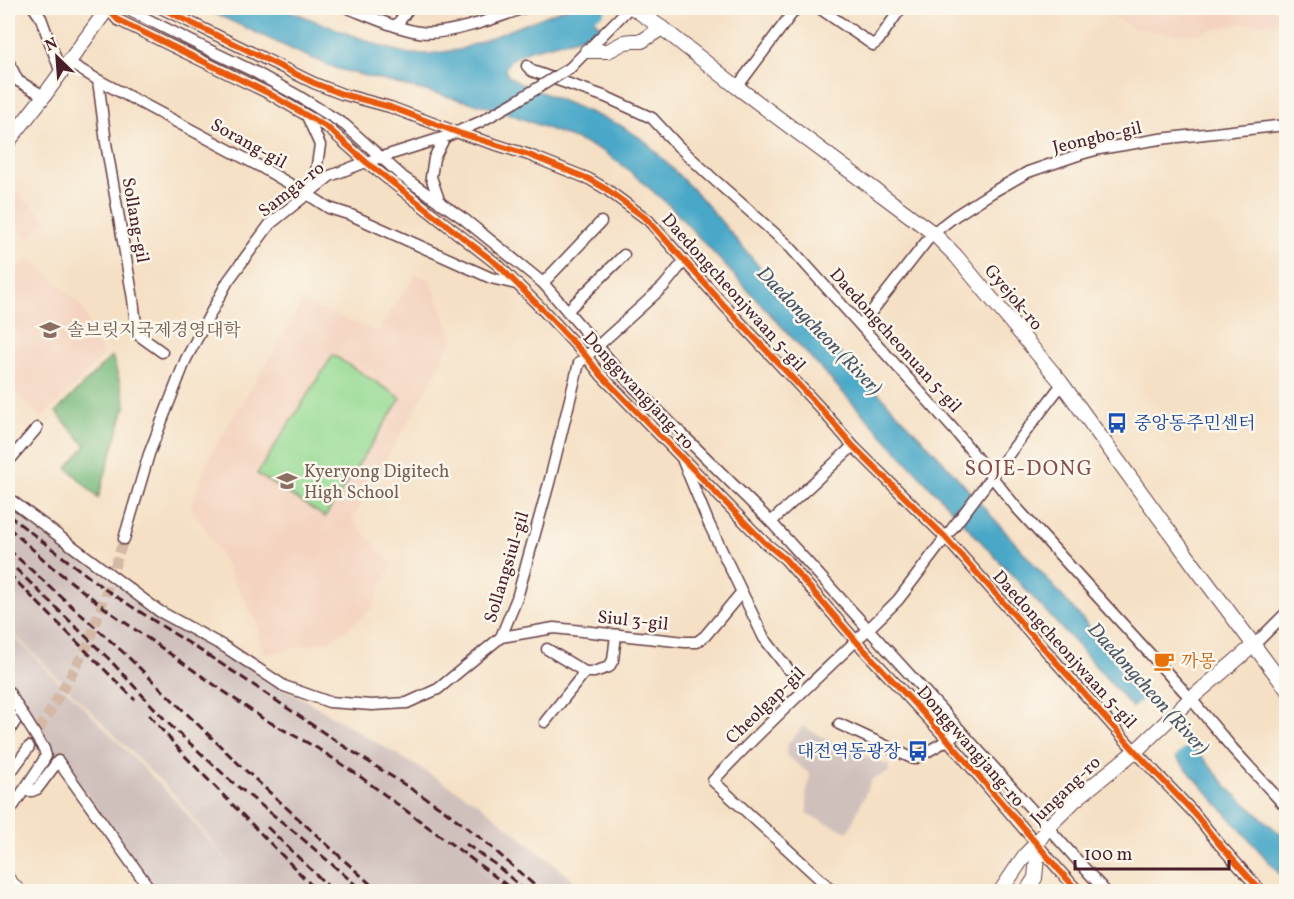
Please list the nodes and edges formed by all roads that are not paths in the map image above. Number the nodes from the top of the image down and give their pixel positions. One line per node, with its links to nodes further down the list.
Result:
1 (34, 8): 18 (street)
2 (108, 8): 3 (street); 18 (main road); 22 (street, Donggwangjang-ro)
3 (115, 8)
4 (125, 8): 26 (street, Donggwangjang-ro)
5 (161, 8): 33 (street, Daedongcheonjwaan 5-gil)
6 (348, 8): 13 (street)
7 (409, 8): 13 (street)
8 (524, 8): 13 (street)
9 (631, 8): 14 (main road, Gyejok-ro); 15 (street, Samga-ro)
10 (796, 8): 20 (street)
11 (819, 8): 12 (street)
12 (901, 8)
13 (396, 26)
14 (663, 28): 15 (main road); 20 (main road, Gyejok-ro)
15 (586, 51): 24 (street, Samga-ro, bridge)
16 (8, 61): 21 (street)
17 (527, 66): 37 (street, Daedongcheonuan 5-gil)
18 (64, 67): 19 (street, Sorang-gil); 21 (main road)
19 (98, 80): 28 (street, Sorang-gil); 39 (street, Sollang-gil)
20 (737, 87): 31 (main road, Gyejok-ro)
21 (44, 96): 25 (main road)
22 (307, 115): 27 (street, Donggwangjang-ro); 28 (street)
23 (1287, 124): 31 (street, Jeongbo-gil)
24 (445, 136): 26 (street, Samga-ro); 29 (street)
25 (8, 142)
26 (380, 157): 27 (street, Samga-ro); 29 (street, Donggwangjang-ro)
27 (366, 162): 28 (street, Samga-ro); 35 (street, Donggwangjang-ro)
28 (307, 194): 35 (street, Sorang-gil); 50 (street, Samga-ro)
29 (440, 202): 34 (street, Donggwangjang-ro)
30 (601, 222): 34 (street)
31 (933, 233): 37 (street, Jeongbo-gil); 41 (main road, Gyejok-ro)
32 (624, 255): 36 (street)
33 (685, 260): 38 (street, Sollangsiul-gil); 43 (street, Daedongcheonjwaan 5-gil)
34 (543, 283): 36 (street, Donggwangjang-ro)
35 (518, 284): 40 (street, Donggwangjang-ro)
36 (567, 311): 38 (street, Donggwangjang-ro)
37 (861, 325): 46 (street, Daedongcheonuan 5-gil)
38 (597, 346): 40 (street, Sollangsiul-gil); 48 (street, Donggwangjang-ro)
39 (162, 352)
40 (586, 356): 44 (street, Donggwangjang-ro); 55 (street, Sollangsiul-gil)
41 (1062, 384): 46 (street); 57 (main road, Gyejok-ro)
42 (37, 428): 45 (street)
43 (853, 446): 48 (street); 49 (street, Daedongcheonjwaan 5-gil)
44 (680, 455): 51 (street); 56 (street, Donggwangjang-ro)
45 (8, 462)
46 (991, 479): 49 (street, Cheolgap-gil); 63 (street, Daedongcheonuan 5-gil)
47 (8, 498): 55 (street, Sollangsiul-gil)
48 (771, 522): 53 (street, Donggwangjang-ro)
49 (947, 535): 53 (street, Cheolgap-gil); 71 (street, Daedongcheonjwaan 5-gil)
50 (124, 539)
51 (741, 593): 54 (street, Siul 3-gil); 59 (street)
52 (1287, 613): 57 (street)
53 (868, 630): 56 (street, Cheolgap-gil); 67 (street, Donggwangjang-ro)
54 (616, 635): 55 (street, Siul 3-gil); 60 (street)
55 (501, 637)
56 (856, 641): 69 (street, Donggwangjang-ro); 81 (street, Cheolgap-gil)
57 (1254, 645): 61 (main road, Gyejok-ro); 63 (main road, Jungang-ro)
58 (547, 649): 60 (street)
59 (788, 669)
60 (585, 672): 65 (street)
61 (1287, 688)
62 (8, 691): 64 (street)
63 (1189, 700): 71 (main road, Jungang-ro); 74 (street, Daedongcheonuan 5-gil)
64 (21, 712): 68 (street); 73 (street, bridge)
65 (545, 722)
66 (839, 724): 69 (street)
67 (960, 730): 69 (street); 76 (street, Donggwangjang-ro)
68 (8, 733)
69 (948, 740): 77 (street, Donggwangjang-ro)
70 (29, 747): 72 (street)
71 (1138, 749): 76 (main road, Jungang-ro); 86 (street, Daedongcheonjwaan 5-gil)
72 (8, 776)
73 (23, 791): 75 (street); 80 (street)
74 (1287, 807)
75 (8, 814)
76 (1048, 827): 77 (main road, Jungang-ro); 85 (street, Donggwangjang-ro)
77 (1037, 843): 82 (main road, Jungang-ro); 83 (main road, Jungang-ro); 84 (street, Donggwangjang-ro)
78 (8, 880): 79 (main road)
79 (19, 891)
80 (152, 891)
81 (834, 891)
82 (1000, 891)
83 (1026, 891)
84 (1079, 891)
85 (1106, 891)
86 (1262, 891)

